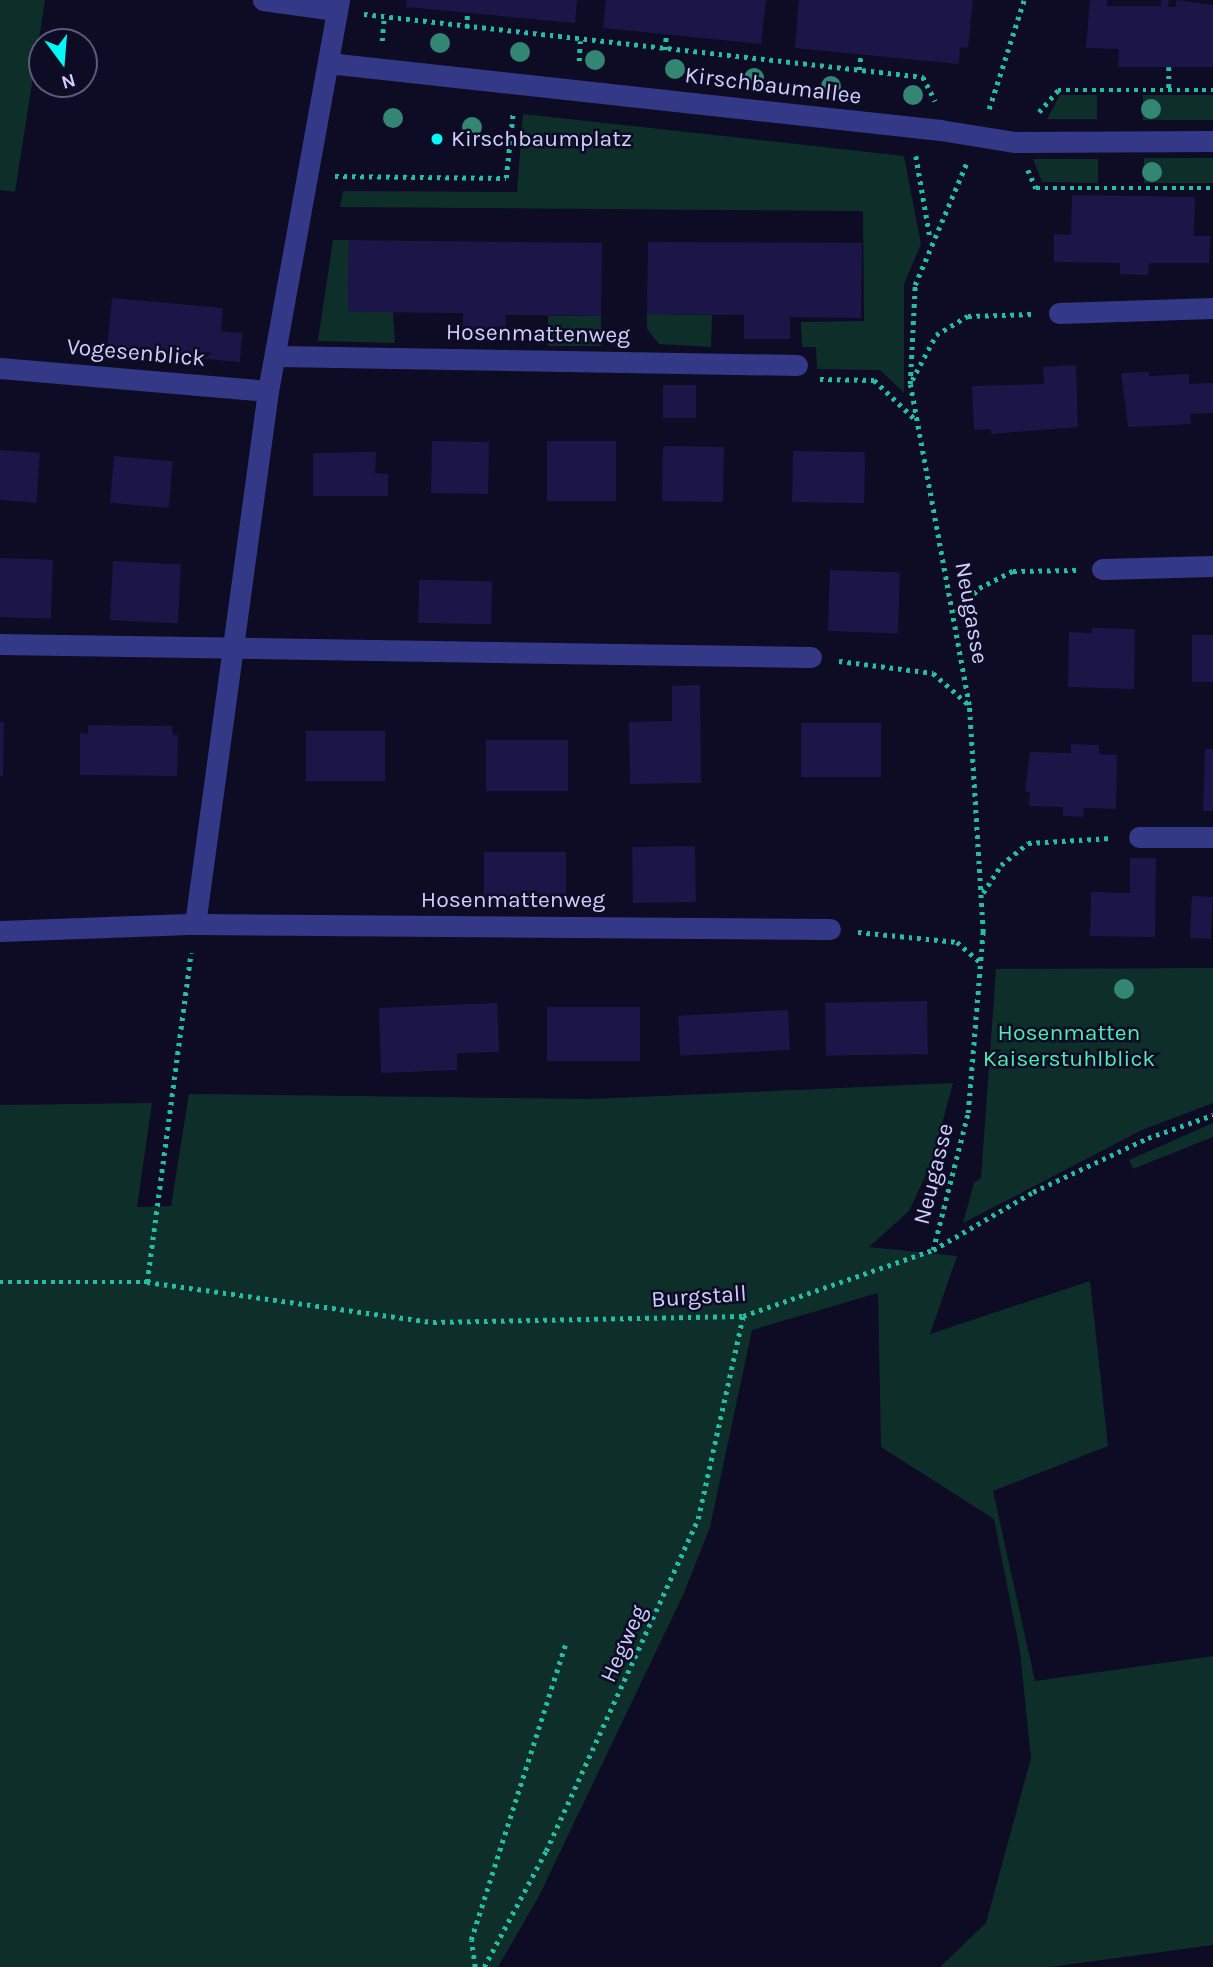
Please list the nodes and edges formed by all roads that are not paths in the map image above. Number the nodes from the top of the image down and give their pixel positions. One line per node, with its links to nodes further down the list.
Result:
1 (263, 0): 2 (street)
2 (337, 5): 3 (street)
3 (328, 64): 4 (street, Kirschbaumallee, bridge); 7 (street)
4 (1213, 141)
5 (1213, 308): 6 (street)
6 (1059, 313)
7 (278, 356): 8 (street, Hosenmattenweg); 10 (street)
8 (797, 365)
9 (0, 368): 10 (street, Vogesenblick)
10 (268, 391): 14 (street)
11 (1213, 566): 12 (street)
12 (1102, 569)
13 (0, 644): 14 (street)
14 (236, 649): 15 (street); 18 (street)
15 (811, 657)
16 (1139, 837): 17 (street)
17 (1213, 837)
18 (195, 924): 19 (street, Hosenmattenweg); 20 (street, Hosenmattenweg)
19 (830, 929)
20 (0, 931)

